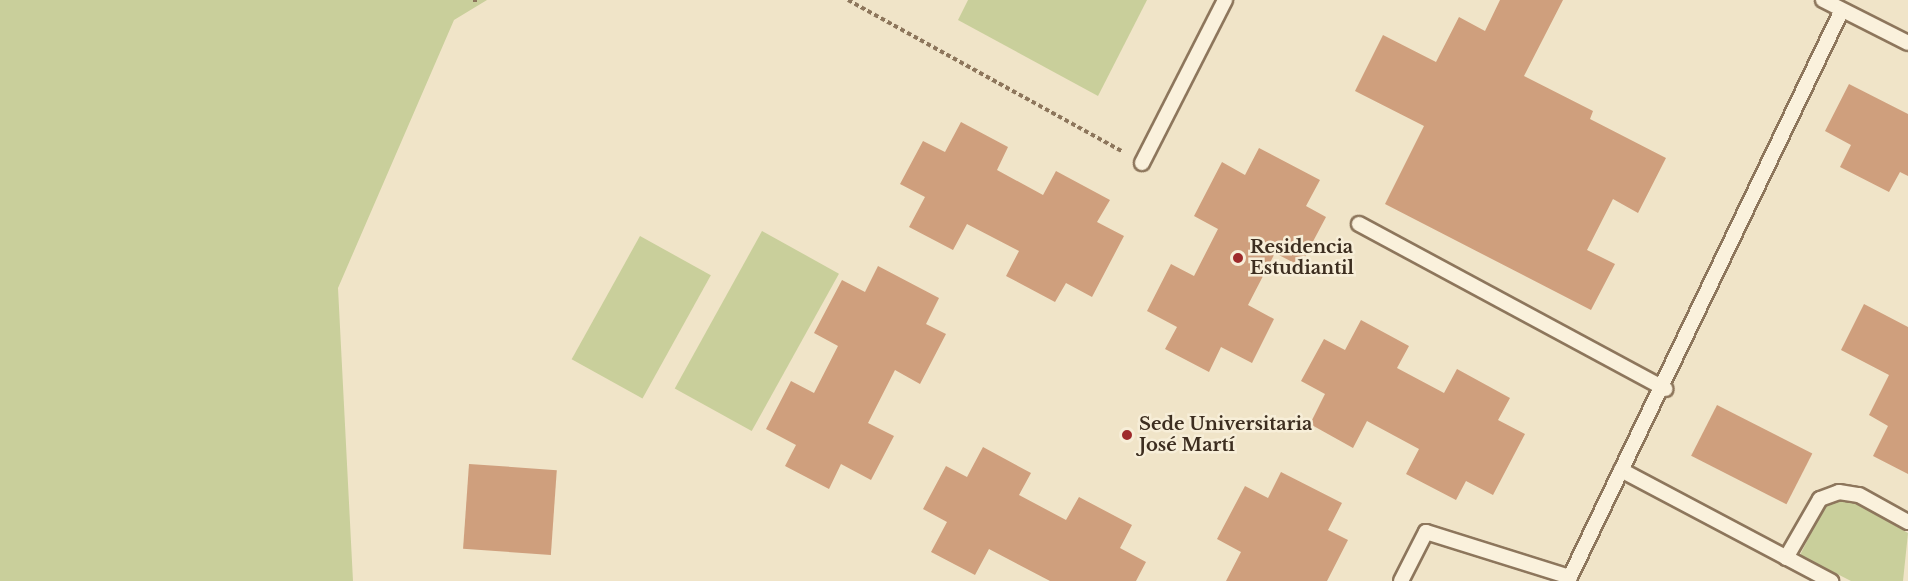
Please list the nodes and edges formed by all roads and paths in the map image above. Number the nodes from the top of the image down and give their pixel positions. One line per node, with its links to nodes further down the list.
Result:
1 (473, 0): 2 (path)
2 (480, 0)
3 (848, 0): 8 (path)
4 (1225, 0): 8 (lane)
5 (1823, 0): 6 (lane)
6 (1842, 10): 7 (lane); 10 (lane)
7 (1908, 43)
8 (1142, 163)
9 (1359, 225): 10 (lane)
10 (1665, 388): 11 (lane)
11 (1622, 471): 13 (lane); 14 (lane)
12 (1908, 522): 13 (lane)
13 (1786, 558): 16 (lane)
14 (1569, 579): 15 (lane)
15 (1401, 581)
16 (1831, 581)

